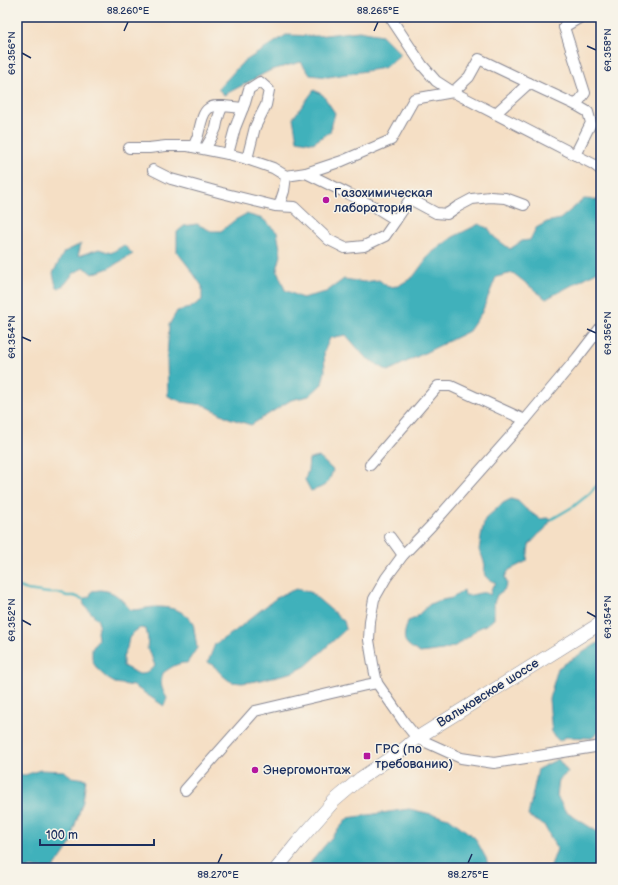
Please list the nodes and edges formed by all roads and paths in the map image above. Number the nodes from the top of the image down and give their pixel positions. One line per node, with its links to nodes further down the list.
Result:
1 (390, 17): 8 (lane)
2 (568, 17): 4 (lane)
3 (581, 17): 4 (lane)
4 (564, 27): 9 (lane)
5 (484, 49): 6 (lane)
6 (480, 59): 7 (lane); 8 (lane)
7 (529, 83): 9 (lane); 12 (lane)
8 (453, 92): 12 (lane); 21 (lane)
9 (576, 105): 17 (lane)
10 (223, 106): 11 (lane); 13 (lane); 15 (lane)
11 (243, 108): 16 (lane); 18 (lane)
12 (495, 114): 17 (lane)
13 (193, 147): 14 (lane); 15 (lane)
14 (129, 148)
15 (206, 149): 16 (lane)
16 (228, 154): 18 (lane)
17 (575, 155): 20 (lane)
18 (247, 159): 22 (lane)
19 (153, 170): 23 (lane)
20 (601, 170)
21 (306, 173): 22 (lane); 25 (lane)
22 (286, 176): 23 (lane)
23 (279, 206): 25 (lane)
24 (524, 206): 25 (lane)
25 (396, 220)
26 (601, 327): 27 (lane)
27 (525, 420): 28 (lane); 30 (lane)
28 (370, 466)
29 (390, 537): 30 (lane)
30 (403, 555): 32 (lane)
31 (601, 623): 33 (main road, Вальковское шоссе)
32 (377, 684): 33 (lane); 35 (lane)
33 (417, 738): 34 (lane); 36 (main road, Вальковское шоссе)
34 (601, 746)
35 (185, 790)
36 (277, 868)

